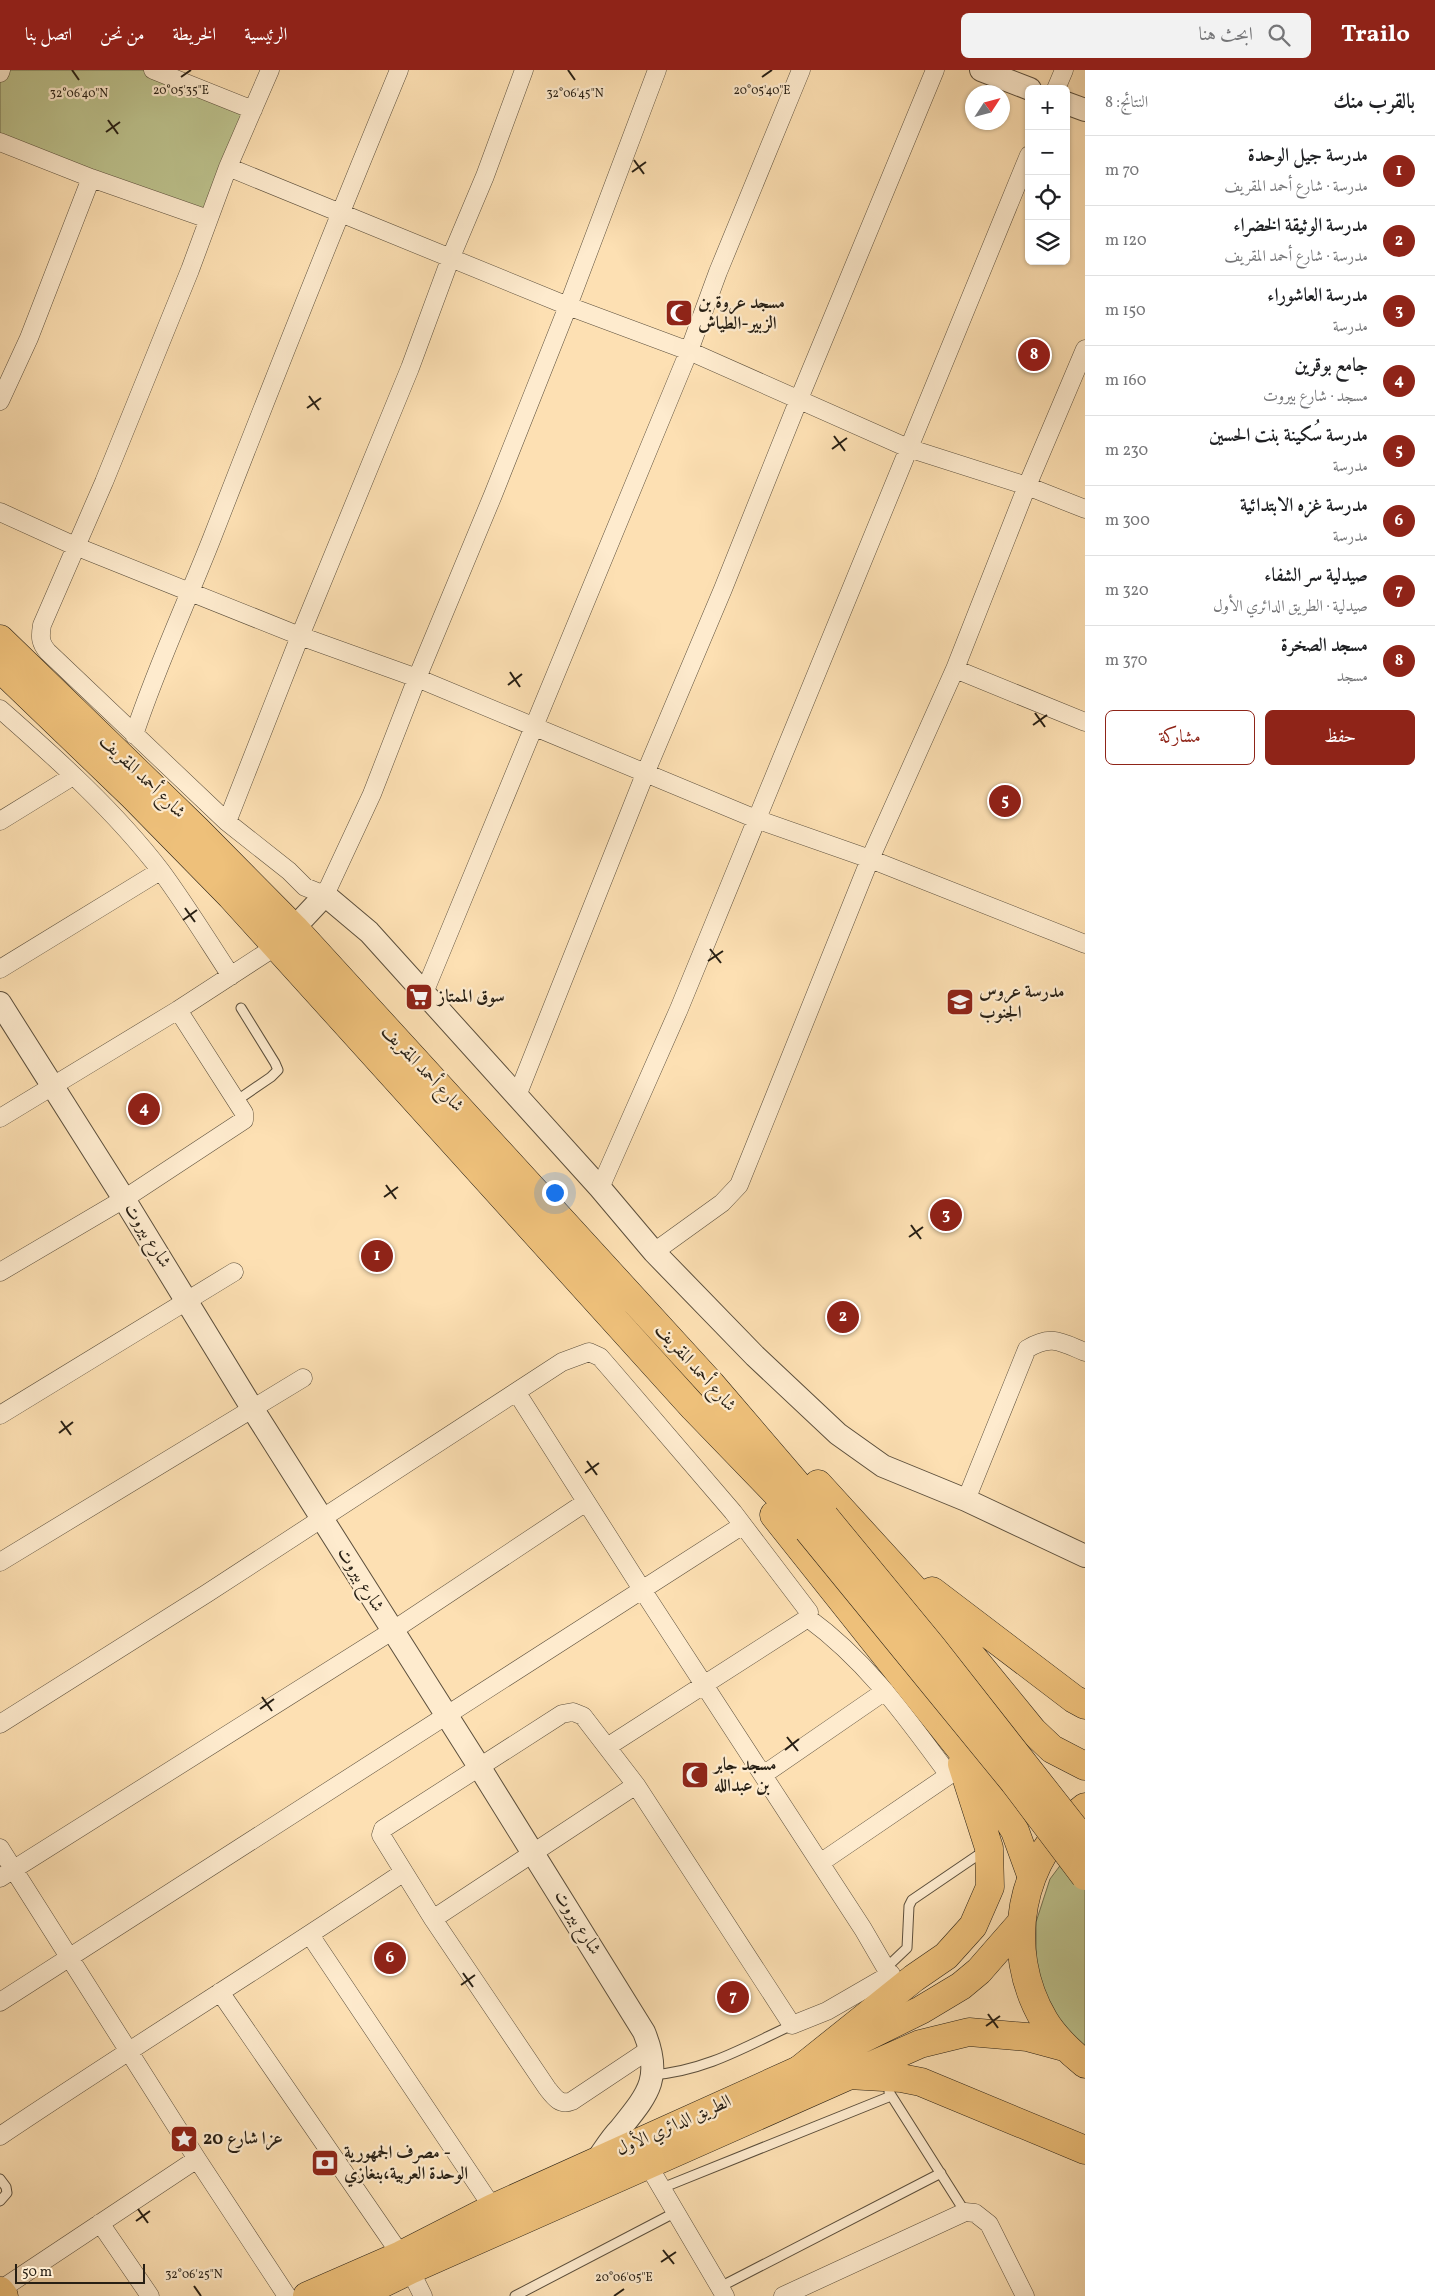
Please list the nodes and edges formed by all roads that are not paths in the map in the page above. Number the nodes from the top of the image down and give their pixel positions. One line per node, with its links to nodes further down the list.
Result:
1 (153, 70): 13 (street)
2 (270, 70): 13 (street)
3 (399, 70): 19 (street)
4 (524, 70): 21 (street)
5 (657, 70): 22 (street)
6 (801, 70): 24 (street)
7 (935, 70): 25 (street)
8 (981, 70): 11 (street)
9 (1064, 70): 10 (street)
10 (1058, 85)
11 (1025, 87)
12 (1070, 104): 14 (street)
13 (253, 110): 17 (street)
14 (1085, 110)
15 (0, 142): 18 (street)
16 (1025, 165): 27 (street)
17 (228, 167): 19 (street); 20 (street)
18 (91, 178): 20 (street); 26 (street)
19 (340, 212): 21 (street); 32 (street)
20 (208, 219): 31 (street)
21 (451, 258): 22 (street); 33 (street)
22 (568, 306): 24 (street); 37 (street)
23 (1085, 349): 28 (street)
24 (689, 351): 25 (street); 40 (street)
25 (799, 399): 27 (street); 42 (street)
26 (0, 401)
27 (908, 448): 28 (street); 44 (street)
28 (1027, 486): 29 (street); 36 (street)
29 (1085, 509)
30 (0, 512): 31 (street)
31 (75, 546): 32 (street); 41 (street)
32 (190, 593): 33 (street); 41 (street)
33 (300, 636): 37 (street); 46 (street)
34 (0, 639): 50 (main road, شارع أحمد المقريف)
35 (0, 668): 50 (main road, شارع أحمد المقريف)
36 (954, 669): 39 (street); 47 (street)
37 (417, 678): 40 (street); 49 (street)
38 (0, 709): 43 (street)
39 (1085, 722)
40 (534, 727): 42 (street); 54 (street)
41 (134, 735): 46 (street)
42 (645, 774): 44 (street); 59 (street)
43 (73, 776): 45 (street); 48 (street)
44 (756, 819): 47 (street); 62 (street)
45 (0, 821)
46 (227, 822): 49 (street)
47 (870, 859): 51 (street); 64 (street)
48 (160, 871): 52 (street); 53 (street)
49 (325, 895): 50 (street); 54 (street)
50 (285, 937): 53 (street); 70 (main road, شارع أحمد المقريف); 73 (main road, شارع أحمد المقريف)
51 (1085, 944)
52 (0, 969)
53 (231, 976): 57 (street)
54 (424, 994): 59 (street)
55 (0, 1003): 58 (street, شارع بيروت)
56 (241, 1008): 60 (lane)
57 (178, 1010): 58 (street); 60 (street)
58 (52, 1087): 61 (street); 63 (street, شارع بيروت)
59 (517, 1096): 62 (street)
60 (236, 1101): 63 (street)
61 (0, 1118)
62 (600, 1188): 64 (street)
63 (124, 1199): 65 (street); 67 (street, شارع بيروت)
64 (654, 1252): 75 (street)
65 (0, 1272)
66 (234, 1272): 67 (street)
67 (187, 1301): 72 (street, شارع بيروت); 74 (street)
68 (1085, 1352): 75 (street)
69 (303, 1378): 72 (street)
70 (711, 1384): 78 (main road, شارع أحمد المقريف); 80 (main road)
71 (517, 1393): 76 (street); 77 (street); 79 (street)
72 (252, 1408): 77 (street, شارع بيروت); 82 (street)
73 (694, 1408): 78 (main road, شارع أحمد المقريف); 91 (main road)
74 (0, 1416)
75 (966, 1500): 81 (street)
76 (586, 1502): 83 (street); 85 (street)
77 (322, 1518): 85 (street, شارع بيروت); 90 (street)
78 (816, 1523): 99 (main road, bridge); 107 (main road, bridge)
79 (743, 1525): 83 (street); 84 (street)
80 (880, 1551): 88 (main road); 93 (main road)
81 (1085, 1556)
82 (0, 1562)
83 (643, 1592): 86 (street); 89 (street)
84 (808, 1618): 86 (street); 87 (street)
85 (392, 1631): 89 (street, شارع بيروت); 105 (street)
86 (705, 1684): 92 (street); 96 (street)
87 (885, 1690): 95 (street); 96 (street)
88 (1085, 1704)
89 (446, 1715): 94 (street, شارع بيروت); 111 (street)
90 (0, 1724)
91 (951, 1735): 95 (main road); 106 (main road)
92 (607, 1747): 94 (street); 97 (street)
93 (1085, 1766)
94 (480, 1768): 102 (street, شارع بيروت); 104 (street)
95 (956, 1770): 101 (main road); 103 (street)
96 (763, 1775): 103 (street)
97 (636, 1785): 102 (street); 115 (street)
98 (1085, 1807): 106 (main road)
99 (1085, 1842)
100 (0, 1848): 105 (street)
101 (989, 1848): 112 (lane); 112 (main road)
102 (534, 1853): 108 (street); 118 (street, شارع بيروت)
103 (820, 1863): 112 (street)
104 (404, 1872): 108 (street); 110 (street)
105 (7, 1873): 111 (street)
106 (1031, 1875): 109 (main road)
107 (1085, 1876)
108 (433, 1918): 118 (street)
109 (1020, 1924): 116 (main road); 120 (main road, الطريق الدائري الأول)
110 (310, 1935): 113 (street); 133 (street)
111 (70, 1958): 114 (street); 117 (street)
112 (892, 1978): 115 (street); 120 (main road)
113 (220, 1992): 117 (street); 137 (street)
114 (0, 2002)
115 (792, 2025): 121 (lane)
116 (1064, 2047): 119 (main road); 122 (main road, الطريق الدائري الأول)
117 (129, 2050): 124 (street); 126 (street)
118 (650, 2050): 121 (street, شارع بيروت)
119 (1085, 2064)
120 (799, 2070): 127 (main road, الطريق الدائري الأول)
121 (652, 2075): 127 (street, شارع بيروت)
122 (848, 2075): 123 (main road); 128 (main road, الطريق الدائري الأول)
123 (885, 2086): 125 (main road); 129 (lane); 131 (lane)
124 (0, 2136)
125 (1085, 2150)
126 (197, 2159): 136 (street); 142 (street)
127 (597, 2160): 133 (main road, الطريق الدائري الأول)
128 (648, 2165): 131 (street); 137 (main road, الطريق الدائري الأول)
129 (941, 2173): 135 (lane); 139 (lane)
130 (0, 2179): 132 (lane)
131 (662, 2188): 134 (street)
132 (0, 2201)
133 (493, 2208): 137 (main road, الطريق الدائري الأول)
134 (676, 2212): 139 (street); 146 (lane)
135 (965, 2212): 147 (street); 148 (street)
136 (100, 2224): 138 (street); 141 (street)
137 (405, 2263): 143 (main road, الطريق الدائري الأول); 144 (main road, الطريق الدائري الأول); 145 (street)
138 (0, 2290): 140 (main road)
139 (722, 2292)
140 (4, 2296)
141 (150, 2296)
142 (287, 2296)
143 (307, 2296)
144 (357, 2296)
145 (424, 2296)
146 (515, 2296)
147 (783, 2296)
148 (1025, 2296)

